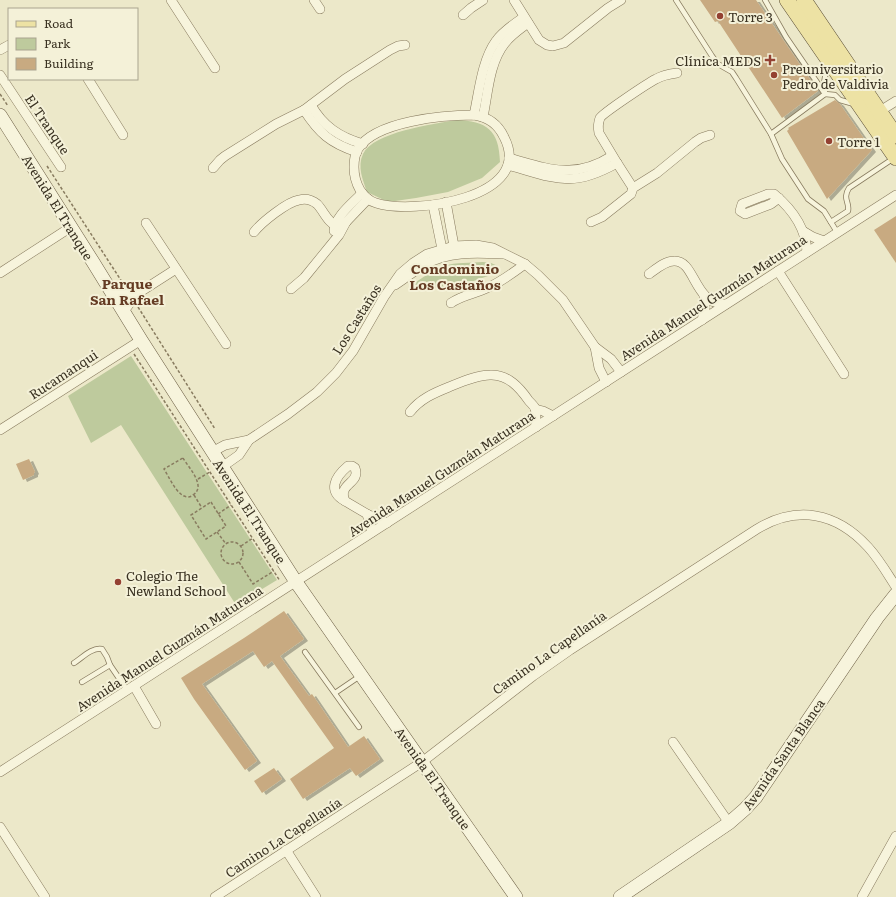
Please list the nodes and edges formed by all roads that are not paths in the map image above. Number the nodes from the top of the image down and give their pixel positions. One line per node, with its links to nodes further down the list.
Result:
1 (171, 0): 15 (street)
2 (314, 0): 10 (street)
3 (483, 0): 11 (street)
4 (514, 0): 12 (street)
5 (622, 0): 12 (street)
6 (676, 0): 26 (lane)
7 (765, 0): 19 (lane)
8 (787, 0): 14 (main road)
9 (806, 1): 23 (main road)
10 (320, 9)
11 (463, 15)
12 (526, 20): 25 (street)
13 (405, 45): 22 (street)
14 (828, 60): 19 (lane); 21 (main road)
15 (215, 68)
16 (677, 72): 33 (street)
17 (0, 75): 35 (street, El Tranque)
18 (89, 80): 27 (street)
19 (825, 94): 21 (lane); 26 (lane)
20 (896, 101): 23 (street)
21 (859, 105): 32 (main road)
22 (308, 107): 30 (street); 31 (street); 36 (street)
23 (880, 111): 29 (main road)
24 (3, 114): 49 (main road, Avenida El Tranque)
25 (478, 116): 30 (street); 34 (street)
26 (772, 134): 46 (lane)
27 (123, 135)
28 (710, 136): 37 (street)
29 (896, 136)
30 (363, 144): 31 (street)
31 (356, 152): 39 (street)
32 (896, 157): 46 (lane)
33 (614, 159): 34 (street); 37 (street)
34 (509, 161): 41 (street)
35 (61, 167)
36 (213, 168)
37 (633, 188): 45 (street)
38 (896, 195): 52 (street, Avenida Manuel Guzmán Maturana)
39 (365, 196): 42 (street); 44 (street)
40 (779, 198): 50 (street)
41 (446, 202): 42 (street); 55 (street)
42 (433, 205): 56 (street)
43 (324, 212): 44 (street); 48 (street); 51 (street)
44 (345, 218): 48 (street); 54 (street)
45 (591, 222)
46 (830, 222): 52 (lane)
47 (146, 223): 60 (street)
48 (335, 225): 54 (street)
49 (71, 227): 62 (street); 65 (main road, Avenida El Tranque)
50 (803, 231): 53 (street); 57 (street)
51 (254, 232)
52 (837, 232): 53 (street, Avenida Manuel Guzmán Maturana)
53 (824, 241): 57 (street, Avenida Manuel Guzmán Maturana)
54 (332, 242): 64 (street)
55 (454, 246): 56 (street); 58 (street, Los Castaños)
56 (445, 252): 58 (street, Los Castaños); 83 (street, Los Castaños)
57 (807, 252): 61 (street, Avenida Manuel Guzmán Maturana)
58 (505, 254): 59 (street, Los Castaños)
59 (525, 264): 68 (street); 74 (street, Los Castaños)
60 (176, 268): 67 (street); 73 (street)
61 (778, 271): 69 (street, Avenida Manuel Guzmán Maturana); 76 (street)
62 (0, 273)
63 (649, 274): 66 (street)
64 (291, 290)
65 (114, 295): 67 (street); 70 (main road, Avenida El Tranque)
66 (704, 295): 69 (street); 71 (street)
67 (133, 296): 70 (street)
68 (451, 303)
69 (726, 304): 71 (street, Avenida Manuel Guzmán Maturana)
70 (124, 311): 72 (main road, Avenida El Tranque)
71 (702, 320): 75 (street, Avenida Manuel Guzmán Maturana)
72 (141, 340): 82 (street, Rucamanqui); 84 (main road, Avenida El Tranque)
73 (226, 344)
74 (595, 347): 75 (street, Los Castaños); 77 (street, Los Castaños)
75 (621, 372): 77 (street, Avenida Manuel Guzmán Maturana)
76 (844, 374)
77 (606, 382): 80 (street, Avenida Manuel Guzmán Maturana)
78 (535, 409): 79 (street); 80 (street); 81 (street)
79 (410, 412)
80 (553, 416): 81 (street, Avenida Manuel Guzmán Maturana)
81 (536, 427): 88 (street, Avenida Manuel Guzmán Maturana)
82 (0, 430)
83 (249, 440): 84 (street, Los Castaños); 85 (street, Los Castaños)
84 (212, 452): 85 (main road, Avenida El Tranque)
85 (222, 468): 90 (main road, Avenida El Tranque)
86 (345, 501): 87 (street)
87 (367, 514): 88 (street); 89 (street)
88 (387, 523): 89 (street, Avenida Manuel Guzmán Maturana)
89 (372, 532): 90 (street, Avenida Manuel Guzmán Maturana)
90 (296, 582): 96 (main road, Avenida El Tranque); 98 (street, Avenida Manuel Guzmán Maturana)
91 (896, 587): 103 (street, Camino La Capellanía)
92 (896, 594): 105 (main road, Avenida Santa Blanca)
93 (305, 652): 99 (lane)
94 (74, 663): 95 (lane)
95 (110, 665): 97 (lane); 98 (lane)
96 (361, 675): 99 (lane); 103 (main road, Avenida El Tranque)
97 (82, 682)
98 (130, 688): 100 (street); 104 (street, Avenida Manuel Guzmán Maturana)
99 (335, 693): 101 (lane)
100 (156, 724)
101 (359, 727)
102 (673, 742): 105 (street)
103 (422, 762): 108 (street, Camino La Capellanía); 112 (main road, Avenida El Tranque)
104 (0, 772)
105 (729, 823): 113 (main road, Avenida Santa Blanca)
106 (0, 827): 109 (street)
107 (896, 836): 114 (street)
108 (286, 850): 110 (street, Camino La Capellanía); 111 (street)
109 (45, 897)
110 (215, 897)
111 (316, 897)
112 (516, 897)
113 (620, 897)
114 (862, 897)

